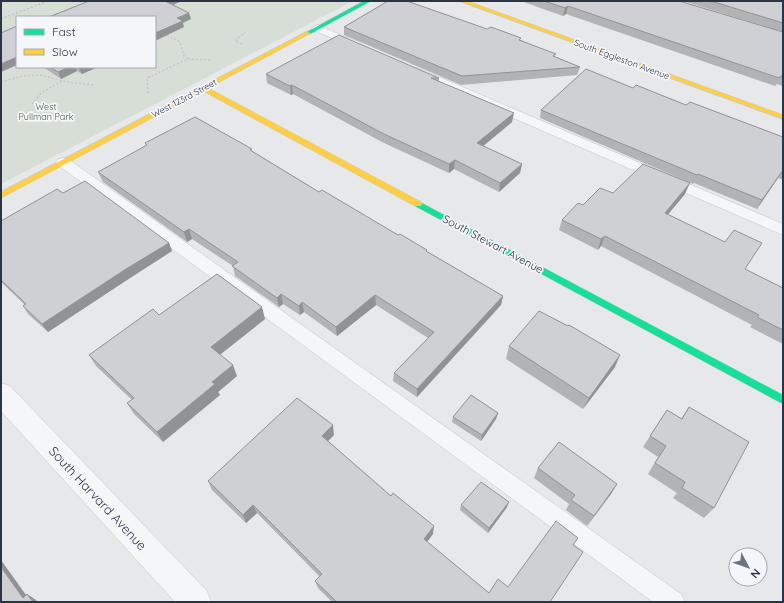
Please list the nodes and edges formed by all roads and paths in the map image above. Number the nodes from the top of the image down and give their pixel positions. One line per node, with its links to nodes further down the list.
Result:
1 (48, 1): 4 (path)
2 (368, 1): 5 (street, West 123rd Street)
3 (462, 1): 19 (street, South Eggleston Avenue)
4 (1, 19)
5 (317, 28): 9 (lane); 16 (street, West 123rd Street)
6 (245, 32): 8 (path)
7 (167, 35): 10 (path)
8 (248, 48)
9 (365, 49)
10 (188, 59): 11 (path); 17 (path)
11 (216, 60)
12 (409, 68): 22 (lane)
13 (63, 80): 14 (path); 15 (path); 18 (path)
14 (1, 82)
15 (94, 85)
16 (204, 88): 20 (street, West 123rd Street); 24 (street, South Stewart Avenue)
17 (148, 98)
18 (32, 104)
19 (783, 117)
20 (63, 162): 21 (street, West 123rd Street); 26 (lane)
21 (1, 195)
22 (783, 230)
23 (1, 394): 25 (street, South Harvard Avenue)
24 (783, 400)
25 (196, 602)
26 (673, 602)

